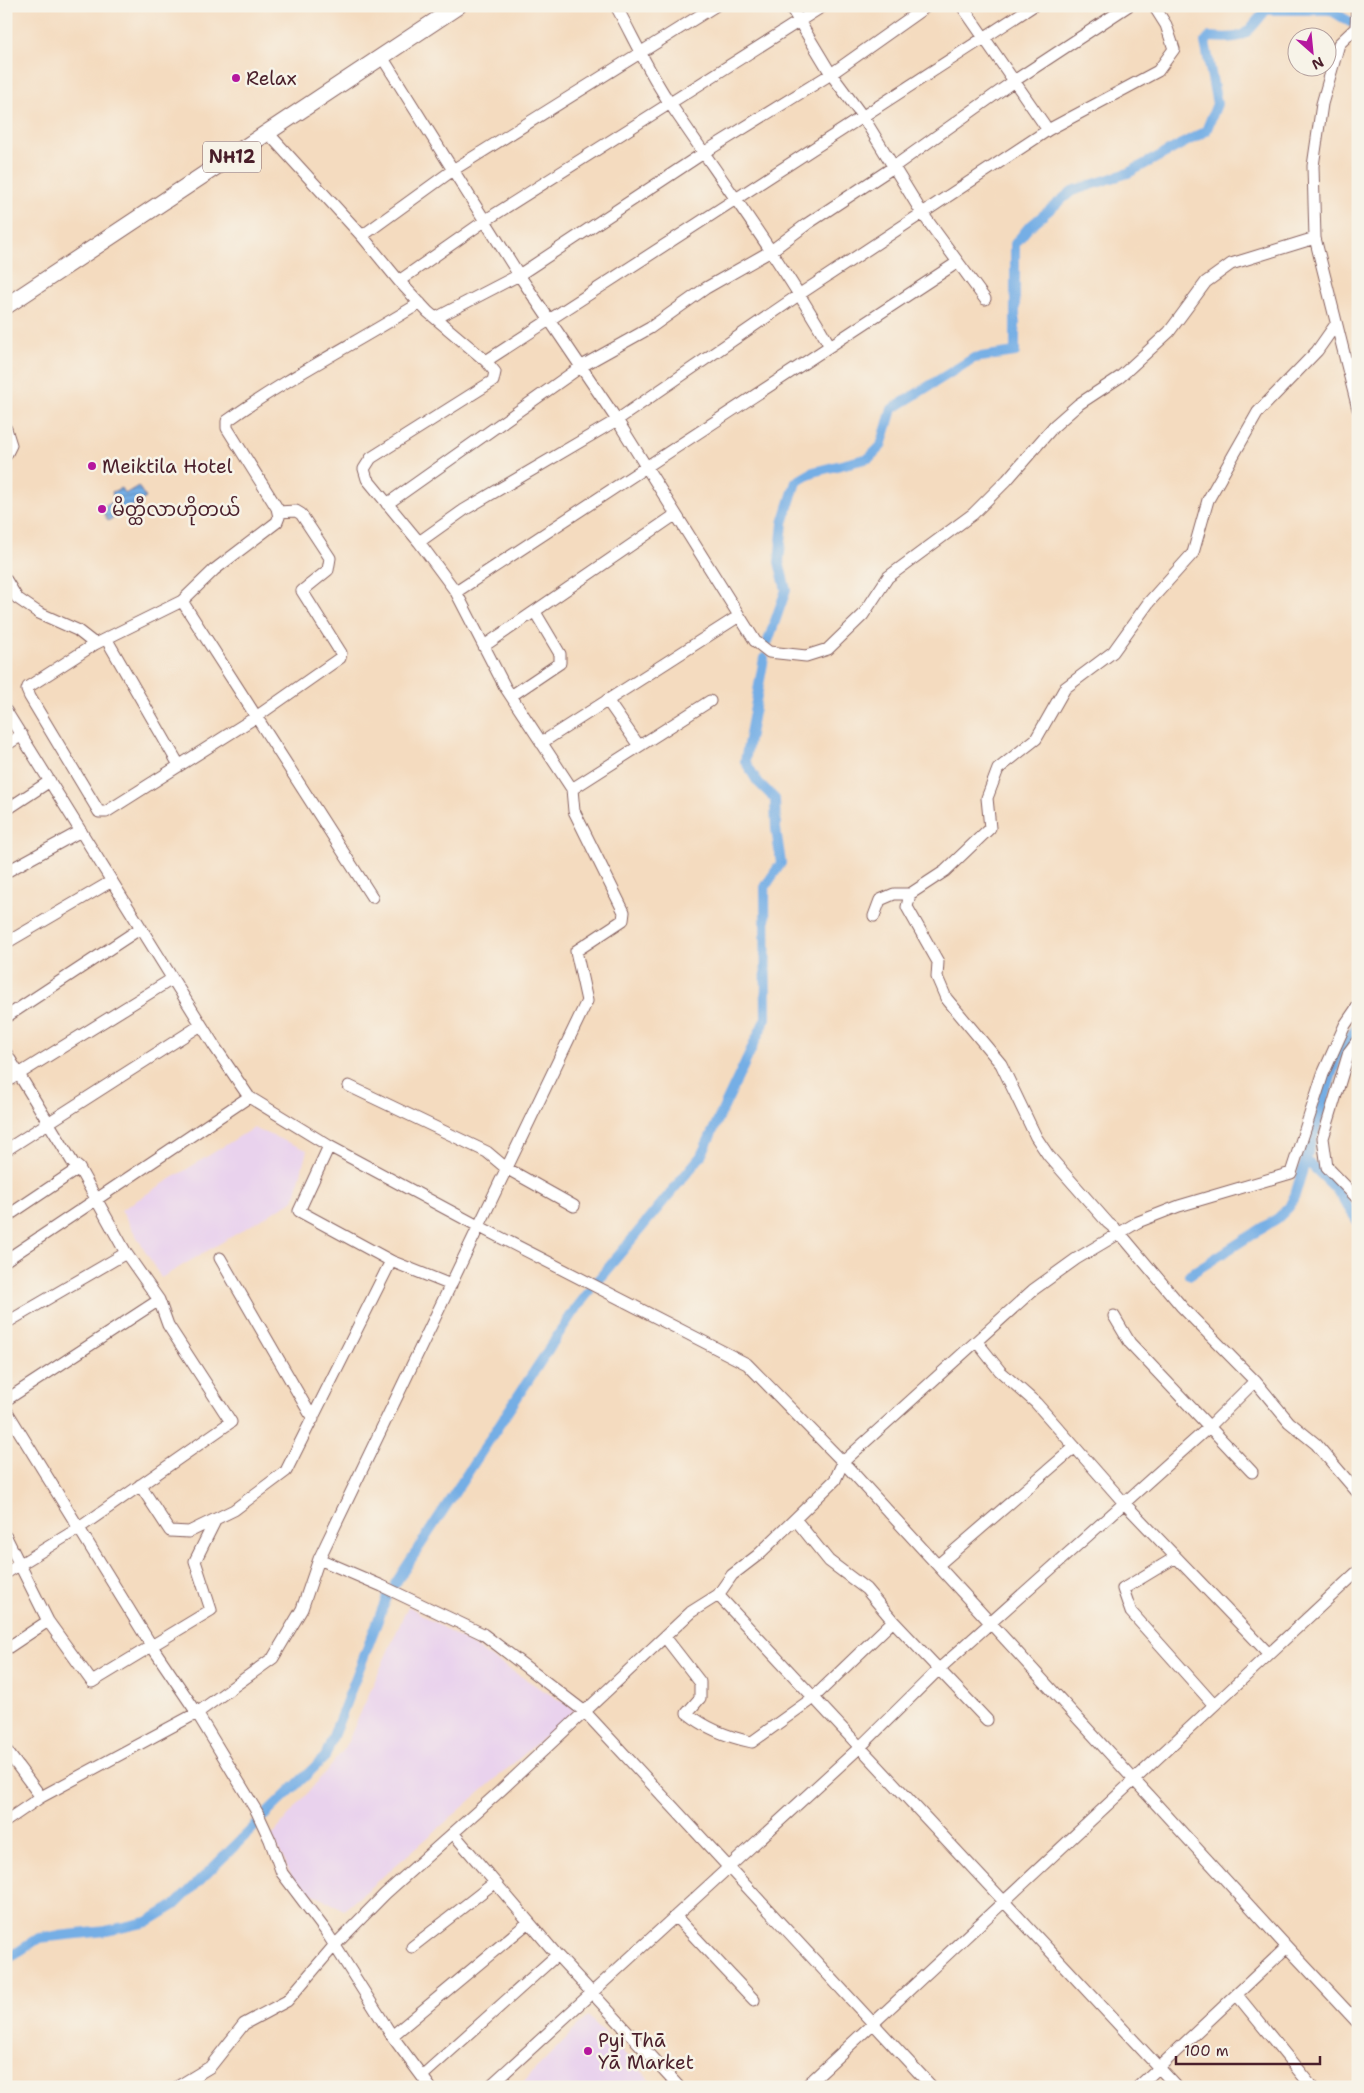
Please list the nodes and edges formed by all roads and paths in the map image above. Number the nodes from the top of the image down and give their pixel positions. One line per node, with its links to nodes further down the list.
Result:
1 (458, 6): 16 (highway, NH12)
2 (616, 6): 15 (street)
3 (715, 6): 15 (street)
4 (790, 6): 12 (street)
5 (823, 6): 12 (street)
6 (927, 6): 17 (street)
7 (962, 6): 14 (street)
8 (1033, 6): 14 (street)
9 (1128, 6): 18 (street)
10 (1154, 6): 21 (street)
11 (1357, 6): 13 (street)
12 (799, 22): 17 (street); 19 (street)
13 (1357, 26): 30 (street)
14 (986, 39): 18 (street); 20 (street)
15 (643, 53): 19 (street); 25 (street)
16 (382, 57): 22 (highway, NH12); 25 (street)
17 (831, 74): 20 (street); 23 (street)
18 (1014, 81): 21 (street); 24 (street)
19 (670, 104): 23 (street); 28 (street)
20 (863, 117): 24 (street); 26 (street)
21 (1048, 130): 27 (street)
22 (268, 133): 29 (street); 38 (highway, NH12)
23 (706, 152): 26 (street); 33 (street)
24 (892, 168): 27 (street); 31 (street)
25 (453, 170): 28 (street); 29 (street)
26 (736, 198): 31 (street); 40 (street)
27 (922, 213): 32 (street); 35 (street)
28 (486, 220): 33 (street); 34 (street)
29 (362, 236): 34 (street)
30 (1315, 238): 41 (street); 58 (street)
31 (771, 251): 35 (street); 44 (street)
32 (958, 262): 36 (street); 42 (street)
33 (519, 275): 39 (street); 40 (street)
34 (399, 281): 37 (street)
35 (800, 294): 42 (street); 46 (street)
36 (985, 299)
37 (420, 303): 39 (street); 51 (street)
38 (6, 306)
39 (436, 318): 43 (street)
40 (551, 321): 43 (street); 44 (street)
41 (1336, 324): 45 (street); 77 (street)
42 (830, 346): 49 (street)
43 (486, 361): 50 (street)
44 (582, 366): 46 (street); 50 (street)
45 (1358, 409)
46 (617, 420): 49 (street); 53 (street)
47 (6, 429): 48 (street)
48 (6, 455)
49 (646, 467): 52 (street); 55 (street)
50 (387, 504): 53 (street)
51 (278, 512): 56 (street); 65 (street)
52 (675, 515): 57 (street); 58 (street)
53 (418, 542): 55 (street)
54 (6, 580): 59 (street)
55 (456, 592): 60 (street)
56 (182, 601): 59 (street); 65 (street)
57 (535, 612): 60 (street); 61 (street)
58 (739, 616): 62 (street)
59 (101, 642): 70 (street); 70 (street)
60 (484, 646): 61 (street)
61 (511, 696): 67 (street)
62 (607, 700): 67 (street); 69 (street)
63 (710, 700): 69 (street)
64 (6, 711): 66 (street)
65 (256, 717): 70 (street); 78 (street)
66 (22, 735): 68 (street); 71 (street)
67 (541, 743): 72 (street)
68 (6, 745)
69 (639, 746): 72 (street)
70 (179, 765)
71 (50, 781): 73 (street); 74 (street)
72 (572, 788): 96 (street)
73 (6, 810)
74 (81, 831): 75 (street); 76 (street)
75 (6, 872)
76 (112, 881): 80 (street); 81 (street)
77 (910, 894): 79 (street); 102 (street)
78 (372, 897)
79 (874, 916)
80 (141, 928): 82 (street); 84 (street)
81 (6, 943)
82 (172, 979): 85 (street); 88 (street)
83 (1358, 1006): 102 (street)
84 (6, 1017)
85 (201, 1025): 91 (street); 92 (street)
86 (1358, 1040): 97 (street)
87 (6, 1053): 88 (street)
88 (19, 1074): 89 (street); 92 (street)
89 (6, 1082)
90 (349, 1086): 96 (street)
91 (249, 1097): 93 (street); 98 (street)
92 (49, 1123): 94 (street); 95 (street)
93 (329, 1146): 101 (street); 106 (street)
94 (6, 1150)
95 (79, 1168): 98 (street); 100 (street)
96 (506, 1168): 99 (street); 101 (street)
97 (1358, 1199)
98 (97, 1201): 103 (street); 105 (street)
99 (574, 1206)
100 (6, 1216)
101 (478, 1226): 107 (street); 118 (street)
102 (1119, 1232): 111 (street); 112 (street)
103 (126, 1253): 108 (street); 110 (street)
104 (220, 1258): 115 (street)
105 (6, 1260)
106 (391, 1261): 107 (street); 115 (street)
107 (451, 1285): 128 (street)
108 (159, 1300): 113 (street); 120 (street)
109 (1114, 1316): 116 (street)
110 (6, 1323)
111 (977, 1342): 117 (street); 118 (street)
112 (1255, 1381): 116 (street); 121 (street)
113 (6, 1400)
114 (6, 1410): 125 (street)
115 (314, 1419): 123 (street)
116 (1208, 1428): 119 (street); 122 (street)
117 (1075, 1448): 122 (street); 130 (street)
118 (843, 1462): 124 (street); 130 (street)
119 (1252, 1472)
120 (140, 1485): 123 (street); 125 (street)
121 (1358, 1493)
122 (1125, 1504): 127 (street); 136 (street)
123 (216, 1519): 138 (street)
124 (795, 1519): 133 (street); 135 (street)
125 (79, 1528): 129 (street); 138 (street)
126 (6, 1537): 129 (street)
127 (1176, 1557): 140 (street); 143 (street)
128 (319, 1559): 144 (street); 145 (street)
129 (20, 1564): 132 (street); 134 (street)
130 (938, 1565): 136 (street)
131 (1358, 1571): 140 (street)
132 (6, 1572)
133 (718, 1595): 137 (street); 142 (street)
134 (48, 1621): 138 (street); 139 (street)
135 (893, 1622): 141 (street); 142 (street)
136 (991, 1623): 141 (street); 149 (street)
137 (665, 1637): 142 (street); 144 (street)
138 (152, 1645): 145 (street)
139 (6, 1649)
140 (1269, 1654): 143 (street)
141 (939, 1669): 146 (street); 147 (street)
142 (813, 1698): 147 (street)
143 (1214, 1705): 149 (street)
144 (585, 1712): 152 (street); 153 (street)
145 (198, 1713): 150 (street); 158 (street)
146 (986, 1720)
147 (859, 1748): 153 (street); 155 (street)
148 (6, 1750): 150 (street)
149 (1135, 1779): 155 (street); 160 (street)
150 (41, 1797): 151 (street)
151 (6, 1821)
152 (453, 1833): 154 (street); 158 (street)
153 (730, 1868): 156 (street); 166 (street)
154 (494, 1883): 157 (street); 159 (street)
155 (1004, 1902): 166 (street); 168 (street)
156 (676, 1917): 162 (street); 164 (street)
157 (529, 1922): 161 (street); 167 (street)
158 (333, 1947): 167 (street); 170 (street)
159 (412, 1947)
160 (1287, 1947): 163 (street); 165 (street)
161 (557, 1955): 162 (street); 169 (street)
162 (592, 1992): 172 (street); 173 (street)
163 (1238, 1995): 168 (street); 178 (street)
164 (754, 2000)
165 (1358, 2023)
166 (873, 2024): 174 (street); 175 (street)
167 (392, 2036): 169 (street)
168 (1160, 2068): 176 (street); 177 (street)
169 (422, 2076): 171 (street)
170 (182, 2085)
171 (430, 2087)
172 (489, 2087)
173 (679, 2087)
174 (805, 2087)
175 (932, 2087)
176 (1138, 2087)
177 (1177, 2087)
178 (1312, 2087)

